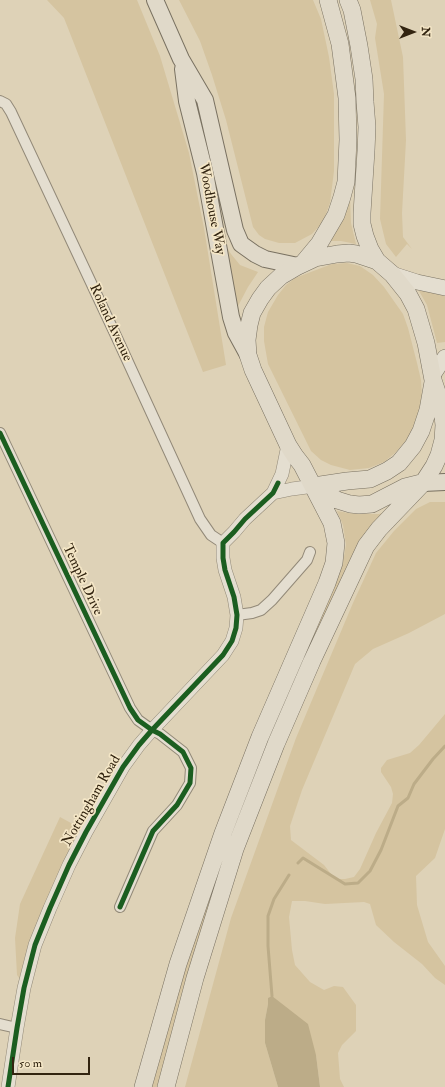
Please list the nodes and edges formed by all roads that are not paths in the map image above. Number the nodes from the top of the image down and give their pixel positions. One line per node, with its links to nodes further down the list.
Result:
1 (155, 0): 4 (main road, Woodhouse Way)
2 (328, 0): 7 (highway)
3 (348, 0): 6 (highway)
4 (181, 59): 7 (main road, Woodhouse Way); 10 (main road, Woodhouse Way)
5 (0, 101): 22 (street, Roland Avenue)
6 (377, 261): 7 (highway); 8 (highway)
7 (300, 264): 10 (highway)
8 (392, 274): 9 (main road); 12 (highway)
9 (445, 288)
10 (248, 355): 15 (highway)
11 (445, 357): 12 (main road)
12 (433, 378): 13 (highway); 17 (highway)
13 (443, 409): 19 (highway)
14 (0, 433): 25 (street, Temple Drive)
15 (288, 445): 16 (highway); 21 (street)
16 (302, 465): 17 (highway); 20 (highway)
17 (347, 481): 20 (highway)
18 (445, 482): 19 (main road)
19 (423, 483): 20 (highway); 31 (highway)
20 (314, 486): 21 (street); 30 (highway)
21 (273, 493): 22 (street)
22 (223, 543): 24 (street, Nottingham Road)
23 (310, 552): 24 (street)
24 (237, 615): 25 (street, Nottingham Road)
25 (152, 730): 26 (street, Temple Drive); 28 (street, Nottingham Road)
26 (120, 907)
27 (0, 1024): 28 (street)
28 (17, 1028): 29 (street, Nottingham Road)
29 (8, 1087)
30 (143, 1087)
31 (166, 1087)

